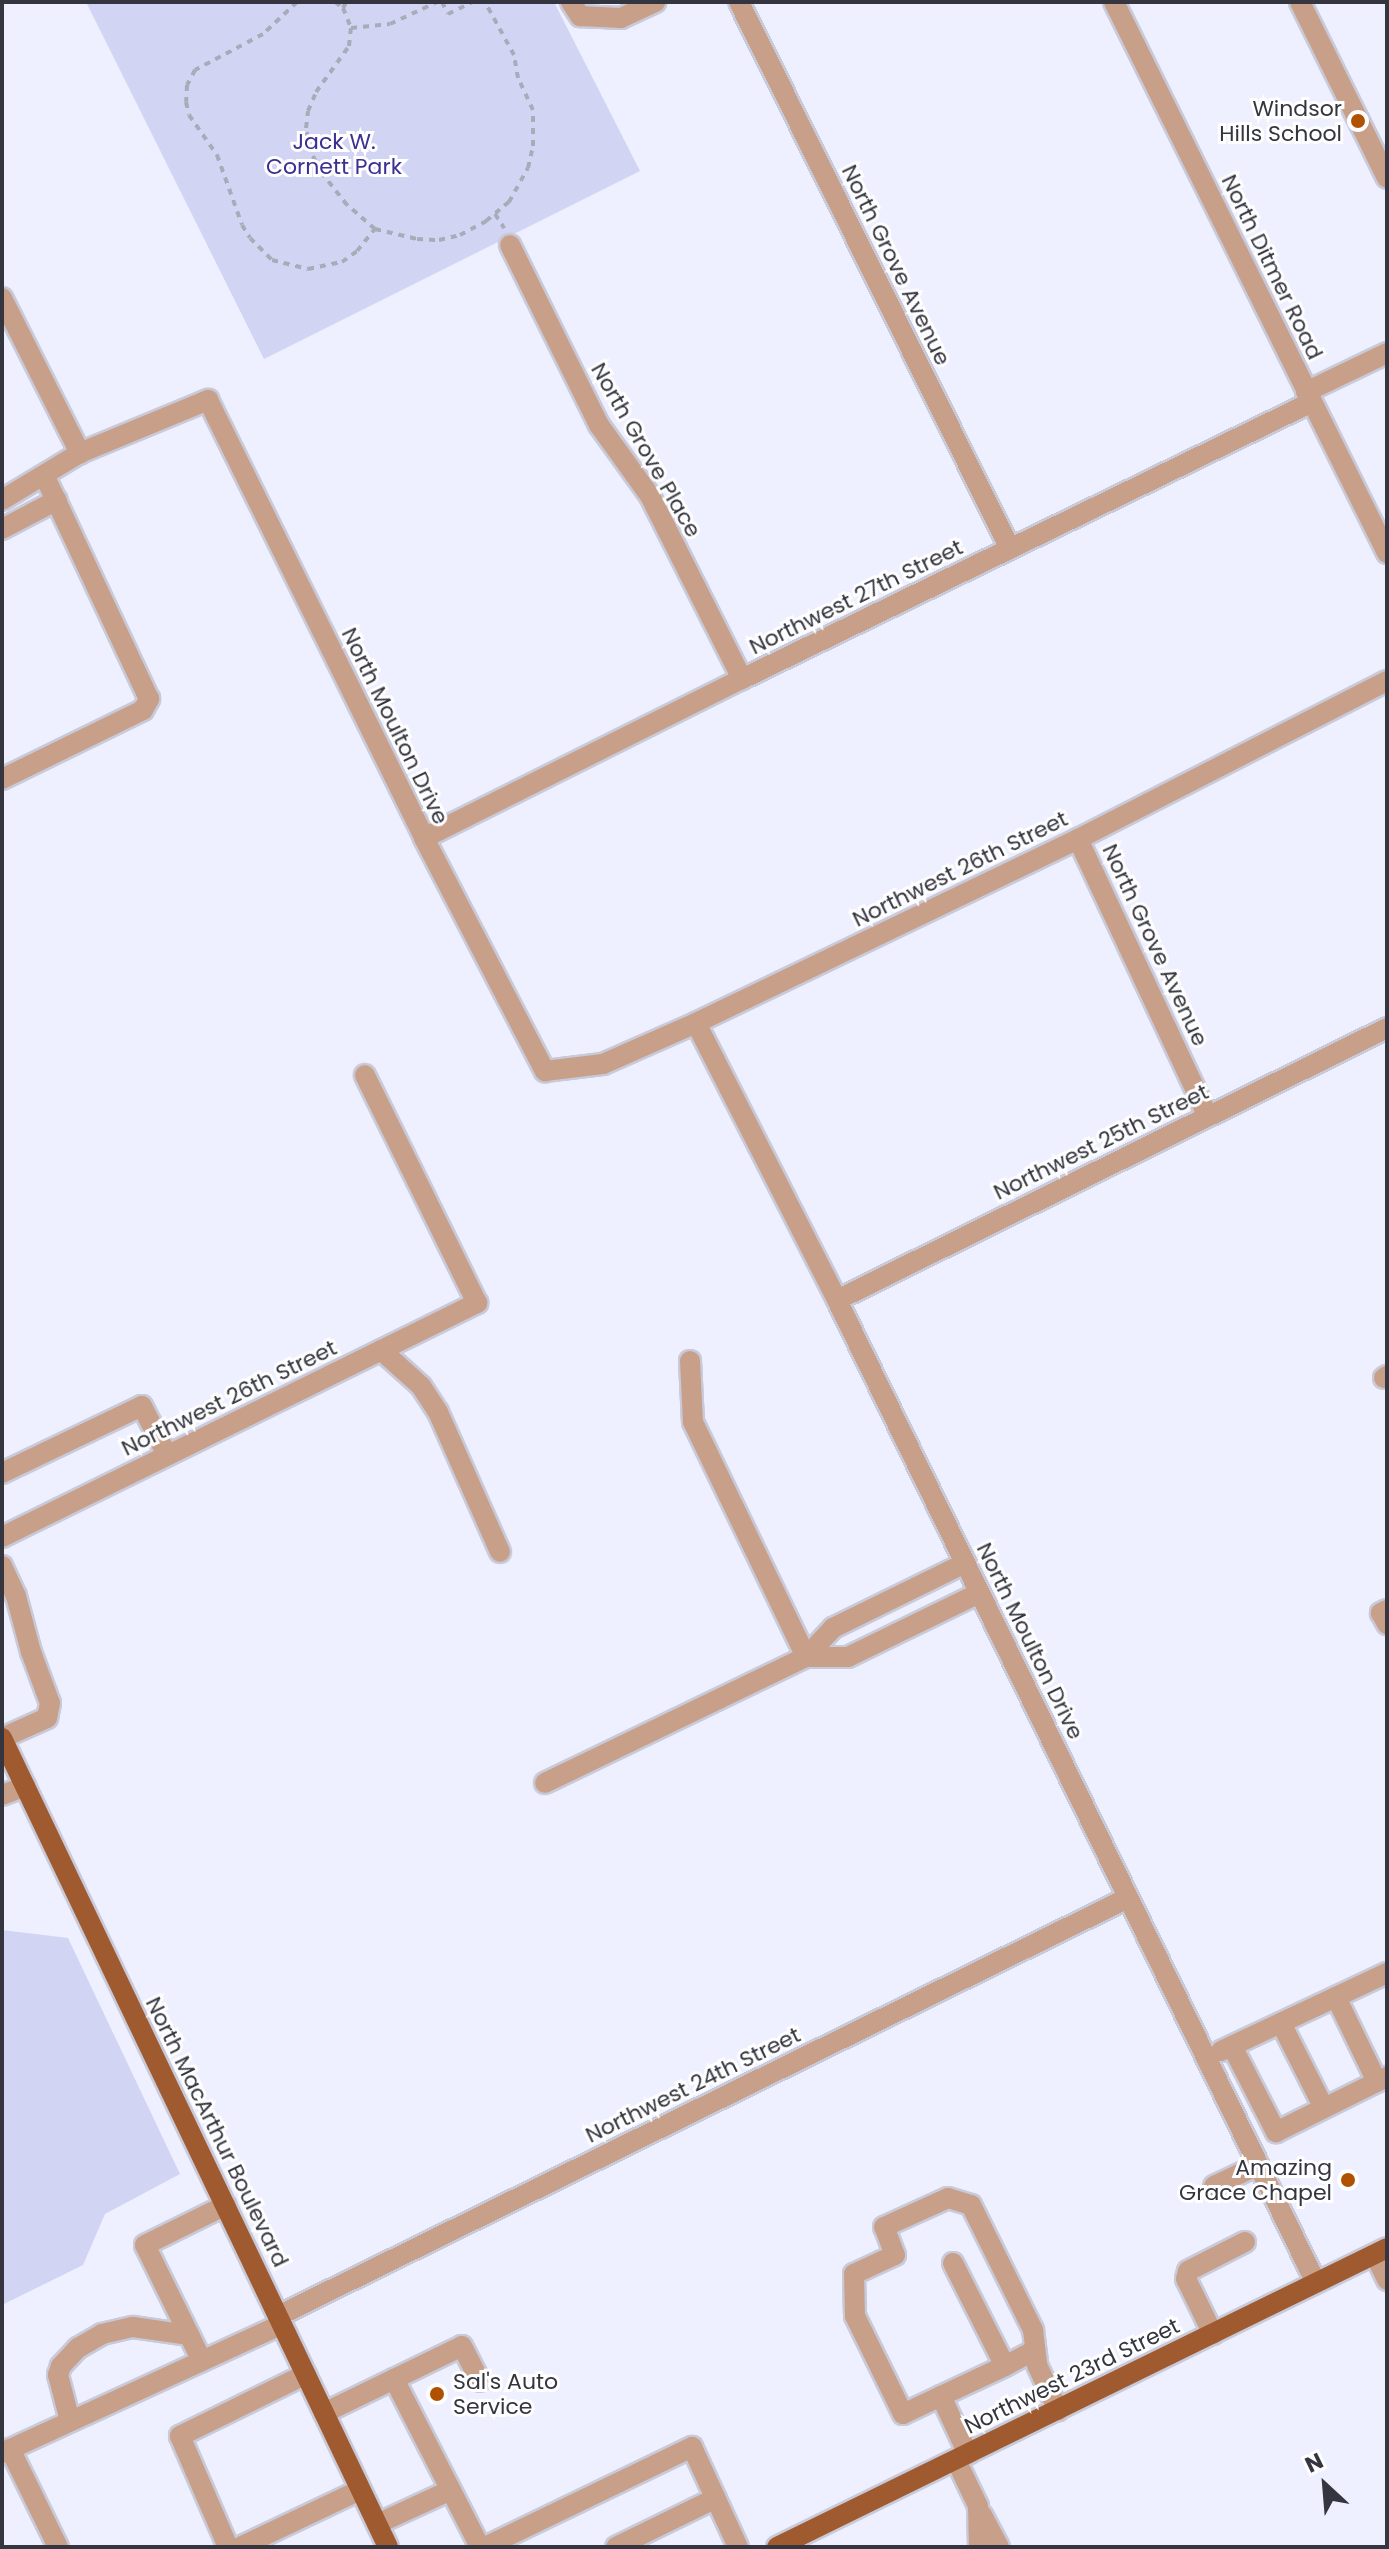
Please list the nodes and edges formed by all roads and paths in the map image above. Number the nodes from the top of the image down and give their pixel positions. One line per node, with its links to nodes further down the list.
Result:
1 (297, 2): 15 (path)
2 (335, 2): 11 (path)
3 (346, 2): 11 (path)
4 (439, 2): 5 (path); 13 (path)
5 (473, 2)
6 (485, 2): 15 (path)
7 (655, 2): 12 (street)
8 (739, 2): 25 (street, North Grove Avenue)
9 (1114, 2): 19 (street, North Ditmer Road)
10 (1300, 2): 14 (street)
11 (343, 8): 13 (path)
12 (575, 9)
13 (351, 28): 15 (path)
14 (1387, 178)
15 (375, 229)
16 (510, 245): 27 (street, North Grove Place)
17 (2, 298): 20 (street)
18 (1387, 353): 19 (street, Northwest 27th Street)
19 (1309, 397): 25 (street, Northwest 27th Street); 26 (street, North Ditmer Road)
20 (80, 453): 21 (street); 30 (street, North Moulton Drive)
21 (44, 475): 22 (street); 23 (street)
22 (2, 500)
23 (57, 500): 24 (street); 29 (street)
24 (2, 529)
25 (1010, 549): 27 (street, Northwest 27th Street)
26 (1387, 553)
27 (742, 679): 30 (street, Northwest 27th Street)
28 (1387, 681): 31 (street, Northwest 26th Street)
29 (2, 779)
30 (424, 838): 34 (street, North Moulton Drive)
31 (1078, 839): 32 (street, Northwest 26th Street); 36 (street, North Grove Avenue)
32 (696, 1023): 34 (street, Northwest 26th Street); 37 (street, North Moulton Drive)
33 (1387, 1028): 36 (street, Northwest 25th Street)
34 (545, 1071)
35 (365, 1075): 38 (street, Northwest 26th Street)
36 (1208, 1116): 37 (street, Northwest 25th Street)
37 (837, 1300): 44 (street, North Moulton Drive)
38 (381, 1350): 40 (street, Northwest 26th Street); 43 (street)
39 (690, 1361): 51 (street)
40 (167, 1455): 41 (street); 42 (street, Northwest 26th Street)
41 (2, 1473)
42 (3, 1532)
43 (500, 1552)
44 (965, 1563): 46 (street, North Moulton Drive); 47 (street)
45 (2, 1566): 52 (street)
46 (979, 1593): 50 (street); 56 (street, North Moulton Drive)
47 (878, 1607): 50 (street); 51 (street)
48 (1387, 1610): 49 (street)
49 (1387, 1624)
50 (892, 1635): 51 (street)
51 (806, 1657): 53 (street)
52 (2, 1738): 54 (main road, North MacArthur Boulevard)
53 (545, 1783)
54 (25, 1786): 55 (street); 66 (main road, North MacArthur Boulevard)
55 (2, 1795)
56 (1128, 1898): 61 (street, North Moulton Drive); 72 (street, Northwest 24th Street)
57 (1387, 1973): 58 (street)
58 (1336, 1997): 59 (street); 62 (street)
59 (1281, 2023): 60 (street); 63 (street)
60 (1232, 2046): 61 (street); 63 (street)
61 (1206, 2058): 64 (street, North Moulton Drive)
62 (1382, 2080): 63 (street)
63 (1324, 2108)
64 (1258, 2165): 65 (street); 71 (street, North Moulton Drive)
65 (1214, 2186)
66 (226, 2205): 72 (main road, North MacArthur Boulevard); 74 (street)
67 (1245, 2242): 73 (street)
68 (1381, 2252): 70 (street); 71 (main road, Northwest 23rd Street)
69 (953, 2263): 77 (street)
70 (1387, 2280)
71 (1316, 2283): 73 (main road, Northwest 23rd Street)
72 (280, 2320): 76 (street, Northwest 24th Street); 78 (main road, North MacArthur Boulevard)
73 (1213, 2334): 82 (main road, Northwest 23rd Street)
74 (189, 2335): 76 (street); 84 (street)
75 (1035, 2350): 77 (street); 81 (street); 82 (street)
76 (202, 2361): 84 (street, Northwest 24th Street)
77 (1005, 2366): 81 (street)
78 (306, 2374): 83 (main road, North MacArthur Boulevard); 94 (street)
79 (394, 2379): 80 (street); 83 (street); 88 (street)
80 (480, 2381)
81 (941, 2396): 86 (street)
82 (1058, 2410): 86 (main road, Northwest 23rd Street)
83 (324, 2413): 87 (main road, North MacArthur Boulevard)
84 (70, 2421): 85 (street, Northwest 24th Street)
85 (6, 2451): 93 (street)
86 (962, 2457): 90 (street); 92 (main road, Northwest 23rd Street)
87 (360, 2490): 91 (main road, North MacArthur Boulevard); 95 (street)
88 (451, 2490): 91 (street); 97 (street)
89 (716, 2498): 97 (street); 98 (street); 99 (street)
90 (978, 2506): 100 (street); 101 (street)
91 (377, 2524): 96 (main road, North MacArthur Boulevard)
92 (789, 2544)
93 (58, 2547)
94 (228, 2547)
95 (240, 2547)
96 (388, 2547)
97 (482, 2547)
98 (616, 2547)
99 (738, 2547)
100 (979, 2547)
101 (999, 2547)

